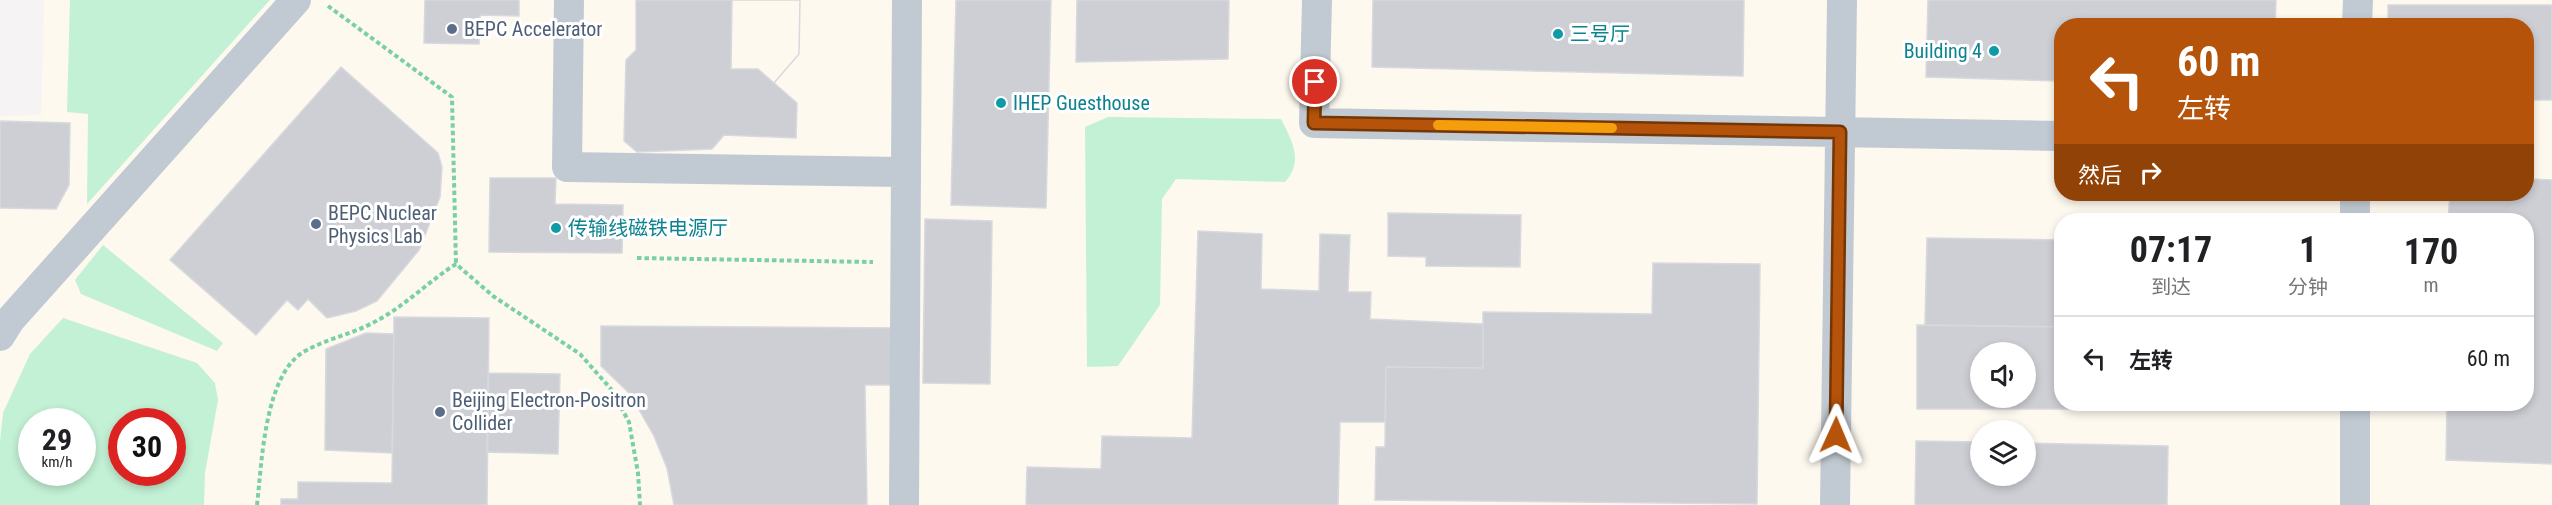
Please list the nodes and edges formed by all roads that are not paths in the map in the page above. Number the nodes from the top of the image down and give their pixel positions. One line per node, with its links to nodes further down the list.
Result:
1 (296, 0): 11 (street)
2 (569, 0): 10 (street)
3 (907, 0): 10 (street)
4 (1317, 0): 8 (street)
5 (1842, 0): 8 (street)
6 (2358, 0): 7 (street)
7 (2357, 18)
8 (1840, 132): 9 (street); 14 (street)
9 (2054, 136)
10 (904, 172): 13 (street)
11 (0, 336)
12 (2355, 411): 15 (street)
13 (904, 505)
14 (1835, 505)
15 (2355, 505)

